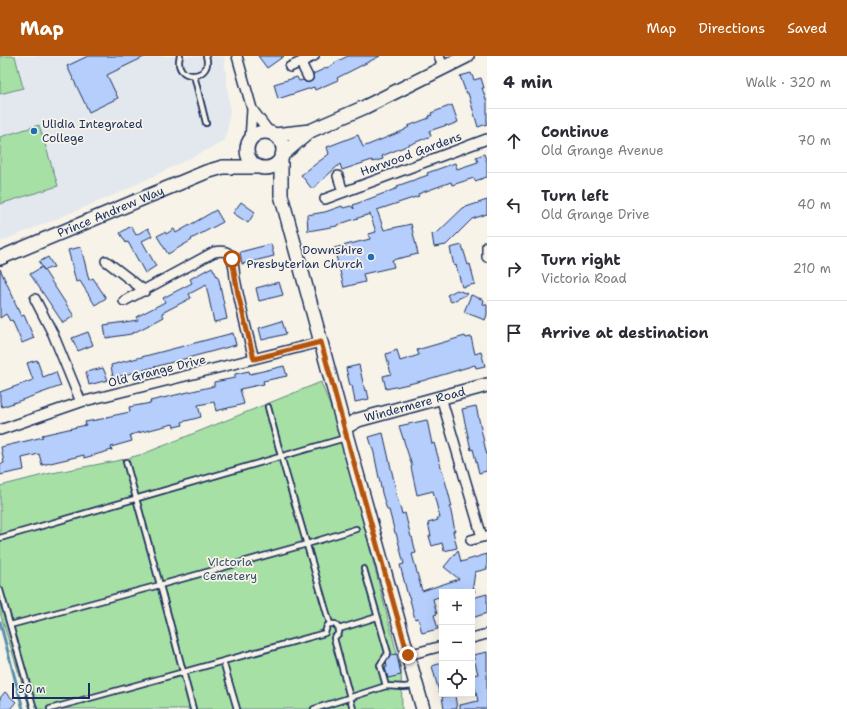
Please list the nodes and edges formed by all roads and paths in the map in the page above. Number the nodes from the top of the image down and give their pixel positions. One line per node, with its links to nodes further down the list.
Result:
1 (180, 56): 10 (lane)
2 (206, 56): 10 (lane)
3 (237, 56): 12 (street)
4 (314, 56): 7 (street)
5 (438, 56): 9 (street)
6 (467, 56): 9 (street)
7 (301, 63): 8 (street); 11 (street)
8 (290, 68)
9 (444, 69): 14 (street)
10 (194, 76): 13 (lane)
11 (308, 77)
12 (252, 109): 15 (street); 17 (street)
13 (206, 123)
14 (310, 131): 15 (street); 18 (street)
15 (273, 134): 17 (street); 18 (street)
16 (487, 139): 22 (street, Harwood Gardens)
17 (248, 143): 19 (street, Prince Andrew Way); 20 (street)
18 (282, 157): 20 (street); 23 (street)
19 (223, 167): 20 (street, Prince Andrew Way); 27 (street, Prince Andrew Way)
20 (259, 168): 23 (street)
21 (338, 176): 22 (street)
22 (343, 192): 24 (street, Harwood Gardens)
23 (281, 195): 32 (street)
24 (325, 198)
25 (487, 246): 26 (street)
26 (487, 257)
27 (0, 258)
28 (106, 261): 29 (street)
29 (146, 290): 31 (street); 33 (street)
30 (36, 298): 36 (street)
31 (124, 301)
32 (321, 342): 33 (street, Old Grange Drive); 39 (street)
33 (254, 359): 36 (street, Old Grange Drive)
34 (487, 385): 35 (street, Windermere Road)
35 (441, 397): 39 (street, Windermere Road); 44 (street)
36 (81, 402): 38 (street, Old Grange Drive)
37 (268, 407): 40 (lane)
38 (0, 430)
39 (345, 433): 40 (lane); 60 (street)
40 (281, 456): 42 (lane); 47 (lane)
41 (126, 462): 42 (lane)
42 (136, 498): 45 (lane); 49 (lane)
43 (356, 529): 47 (lane)
44 (484, 537): 46 (street)
45 (0, 538)
46 (471, 540)
47 (307, 544): 49 (lane); 52 (lane)
48 (364, 569): 51 (lane)
49 (160, 586): 53 (lane); 62 (lane)
50 (0, 590): 53 (lane)
51 (377, 617): 54 (lane); 63 (lane)
52 (330, 624): 54 (lane); 55 (lane)
53 (10, 625): 66 (lane)
54 (339, 629): 58 (lane)
55 (325, 633): 58 (lane); 61 (lane)
56 (487, 634): 57 (street)
57 (475, 637)
58 (334, 638): 65 (lane)
59 (439, 647): 60 (street)
60 (408, 655): 64 (street)
61 (223, 661): 62 (lane); 69 (lane)
62 (183, 671): 67 (lane); 68 (lane)
63 (386, 686): 64 (lane); 65 (lane)
64 (417, 686): 72 (street)
65 (350, 698): 70 (lane); 71 (lane)
66 (34, 709)
67 (50, 709)
68 (194, 709)
69 (237, 709)
70 (314, 709)
71 (353, 709)
72 (423, 709)

